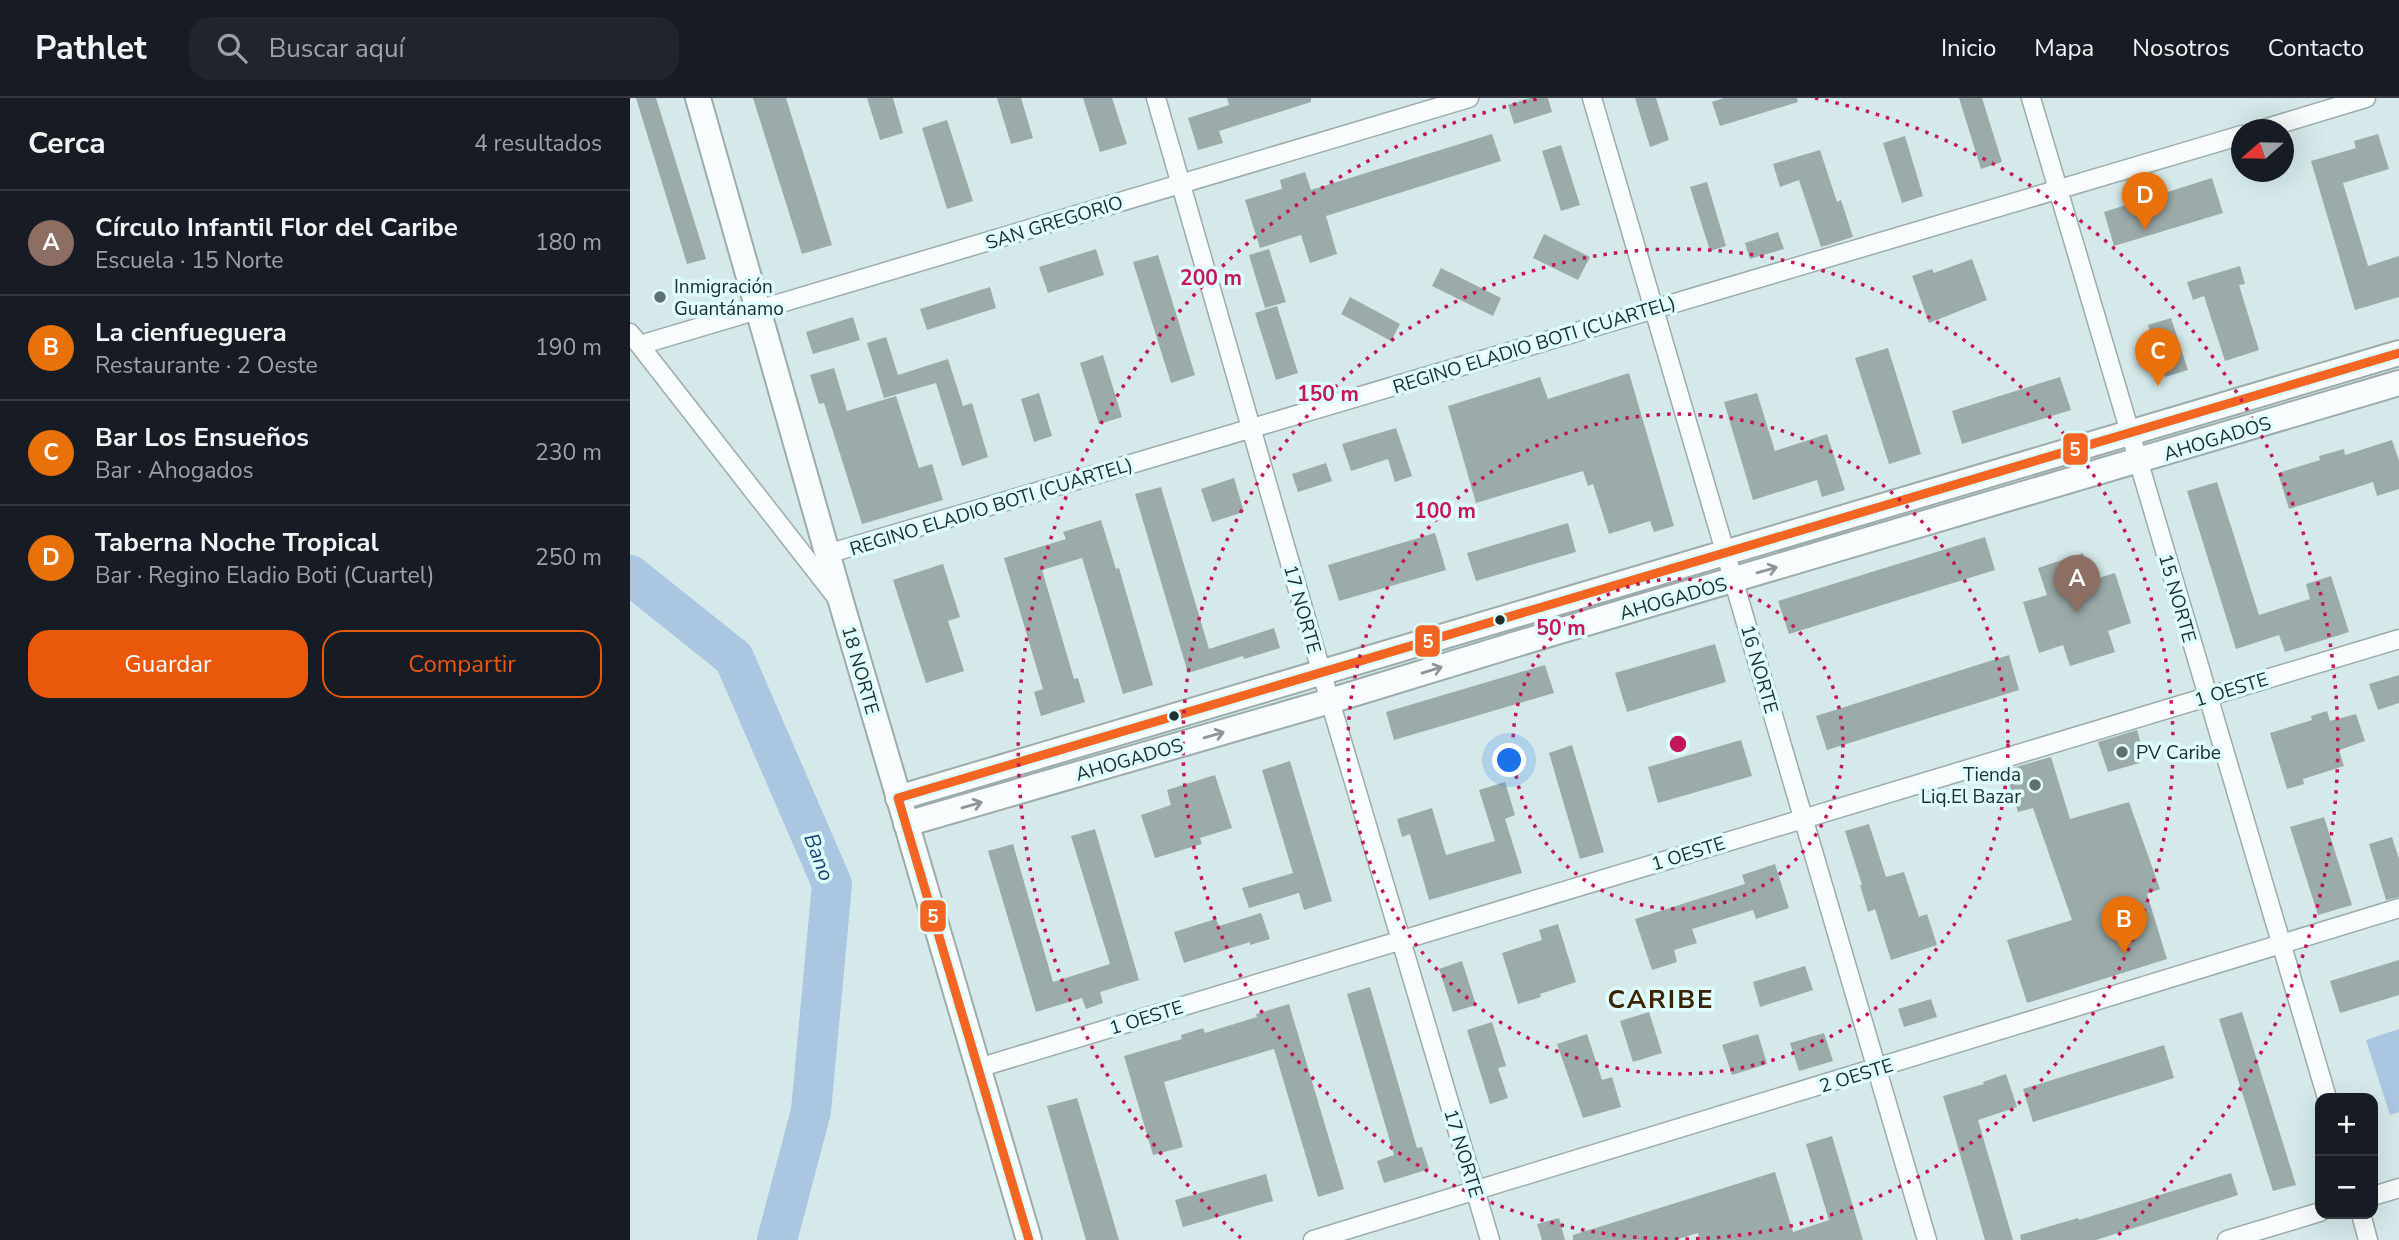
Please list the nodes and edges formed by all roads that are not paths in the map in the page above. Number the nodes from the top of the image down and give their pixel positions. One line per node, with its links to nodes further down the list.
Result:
1 (698, 98): 12 (main road, 18 NORTE)
2 (1156, 98): 9 (street, 17 NORTE)
3 (1469, 98): 9 (street, SAN GREGORIO)
4 (1592, 98): 11 (street, 16 NORTE)
5 (2031, 98): 10 (street, 15 NORTE)
6 (2366, 98): 7 (street)
7 (2294, 120)
8 (2231, 138): 10 (street, REGINO ELADIO BOTI (CUARTEL))
9 (1181, 184): 12 (street, SAN GREGORIO); 16 (street, 17 NORTE)
10 (2058, 189): 11 (street, REGINO ELADIO BOTI (CUARTEL)); 17 (street, 15 NORTE)
11 (1655, 308): 16 (street, REGINO ELADIO BOTI (CUARTEL)); 20 (street, 16 NORTE)
12 (758, 310): 13 (street, SAN GREGORIO); 19 (main road, 18 NORTE)
13 (635, 339): 22 (street)
14 (2399, 354): 17 (main road, AHOGADOS)
15 (2399, 383): 18 (main road, AHOGADOS)
16 (1251, 429): 19 (street, REGINO ELADIO BOTI (CUARTEL)); 24 (street, 17 NORTE)
17 (2130, 434): 18 (street, 15 NORTE); 20 (main road, AHOGADOS)
18 (2138, 461): 21 (main road, AHOGADOS, one-way to 18); 25 (street, 15 NORTE)
19 (827, 554): 22 (main road, 18 NORTE)
20 (1726, 554): 21 (street, 16 NORTE); 24 (main road, AHOGADOS)
21 (1734, 580): 26 (main road, AHOGADOS, one-way to 21); 28 (street, 16 NORTE)
22 (842, 605): 27 (main road, 18 NORTE)
23 (2399, 639): 25 (street, 1 OESTE)
24 (1322, 674): 26 (street, 17 NORTE); 27 (main road, AHOGADOS)
25 (2207, 696): 28 (street, 1 OESTE); 32 (street, 15 NORTE)
26 (1331, 701): 29 (main road, AHOGADOS, one-way to 26); 31 (street, 17 NORTE)
27 (898, 798): 29 (main road, 18 NORTE)
28 (1804, 818): 31 (street, 1 OESTE); 34 (street, 16 NORTE)
29 (906, 824): 33 (main road, 18 NORTE)
30 (2399, 908): 32 (street, 2 OESTE)
31 (1401, 940): 33 (street, 1 OESTE); 37 (street, 17 NORTE)
32 (2281, 944): 34 (street, 2 OESTE); 35 (street, 15 NORTE)
33 (978, 1068): 41 (main road, 18 NORTE)
34 (1877, 1068): 37 (street, 2 OESTE); 44 (street, 16 NORTE)
35 (2326, 1093)
36 (2399, 1188): 38 (street)
37 (1475, 1191): 42 (street, 2 OESTE); 43 (street, 17 NORTE)
38 (2378, 1194)
39 (2315, 1214): 45 (street)
40 (2362, 1219): 46 (street)
41 (1029, 1240)
42 (1313, 1240)
43 (1490, 1240)
44 (1927, 1240)
45 (2227, 1240)
46 (2368, 1240)

